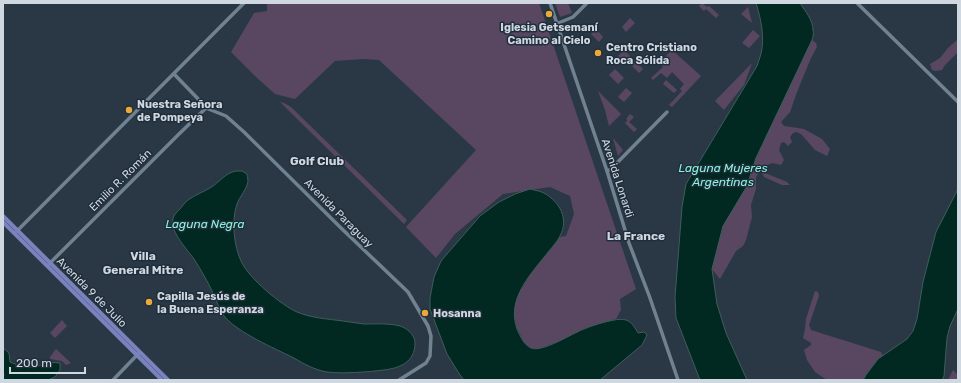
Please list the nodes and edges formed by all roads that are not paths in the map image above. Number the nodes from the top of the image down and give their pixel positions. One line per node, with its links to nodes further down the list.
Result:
1 (244, 3): 6 (street)
2 (550, 3): 5 (street, Avenida Lonardi)
3 (587, 3): 5 (street)
4 (857, 3): 7 (street)
5 (556, 24): 10 (street, Avenida Lonardi)
6 (174, 74): 8 (street, Avenida Paraguay); 13 (street)
7 (958, 102)
8 (206, 108): 14 (street, Emilio R. Román); 19 (street, Avenida Paraguay)
9 (667, 112): 10 (street)
10 (606, 171): 20 (street, Avenida Lonardi)
11 (3, 216): 13 (main road, Avenida 9 de Julio)
12 (3, 222): 13 (main road, Avenida 9 de Julio)
13 (16, 232): 14 (main road, Avenida 9 de Julio)
14 (48, 264): 15 (main road, Avenida 9 de Julio)
15 (138, 354): 16 (street); 17 (main road, Avenida 9 de Julio); 18 (main road, Avenida 9 de Julio)
16 (113, 380)
17 (162, 380)
18 (168, 380)
19 (398, 380)
20 (678, 380)

